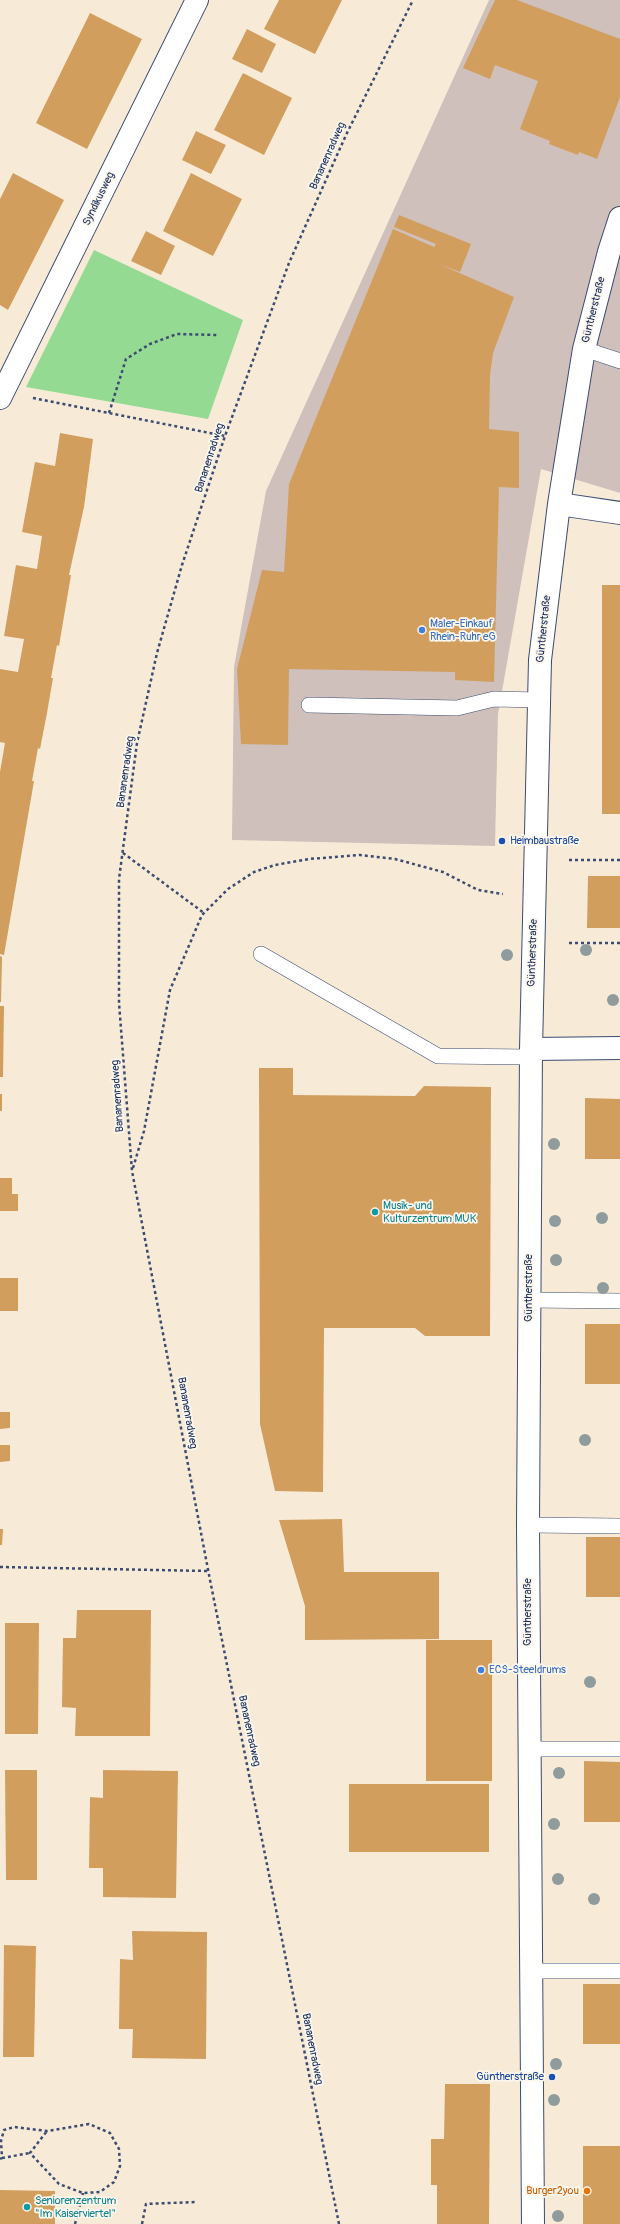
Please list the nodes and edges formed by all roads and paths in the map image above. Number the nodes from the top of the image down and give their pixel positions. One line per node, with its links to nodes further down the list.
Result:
1 (197, 0): 8 (street, Syndikusweg)
2 (413, 0): 10 (path, Bananenradweg)
3 (620, 218): 5 (street, Güntherstraße)
4 (217, 335): 9 (path)
5 (584, 349): 6 (lane); 11 (street, Güntherstraße)
6 (620, 362)
7 (27, 397): 9 (path)
8 (0, 398)
9 (109, 413): 10 (path)
10 (225, 436): 15 (path, Bananenradweg)
11 (560, 504): 12 (street); 13 (street, Güntherstraße)
12 (620, 513)
13 (539, 700): 14 (lane); 23 (street, Güntherstraße)
14 (309, 705)
15 (123, 853): 18 (path); 29 (path, Bananenradweg)
16 (569, 860): 17 (path)
17 (620, 860)
18 (204, 913)
19 (569, 943): 20 (path)
20 (620, 943)
21 (261, 954): 23 (lane)
22 (620, 1048): 23 (street)
23 (531, 1053): 24 (street, Güntherstraße)
24 (529, 1300): 25 (lane); 26 (street, Güntherstraße)
25 (620, 1301)
26 (528, 1525): 27 (lane); 30 (street, Güntherstraße)
27 (620, 1526)
28 (0, 1567): 29 (path)
29 (208, 1572): 41 (path, Bananenradweg)
30 (528, 1749): 31 (lane); 32 (street, Güntherstraße)
31 (620, 1749)
32 (530, 1971): 33 (lane); 42 (street, Güntherstraße)
33 (620, 1972)
34 (47, 2131): 35 (path); 36 (path); 37 (path)
35 (30, 2153): 36 (path); 37 (path)
36 (1, 2158)
37 (83, 2193): 39 (path)
38 (195, 2202): 40 (path)
39 (75, 2224)
40 (142, 2224)
41 (339, 2224)
42 (533, 2224)

